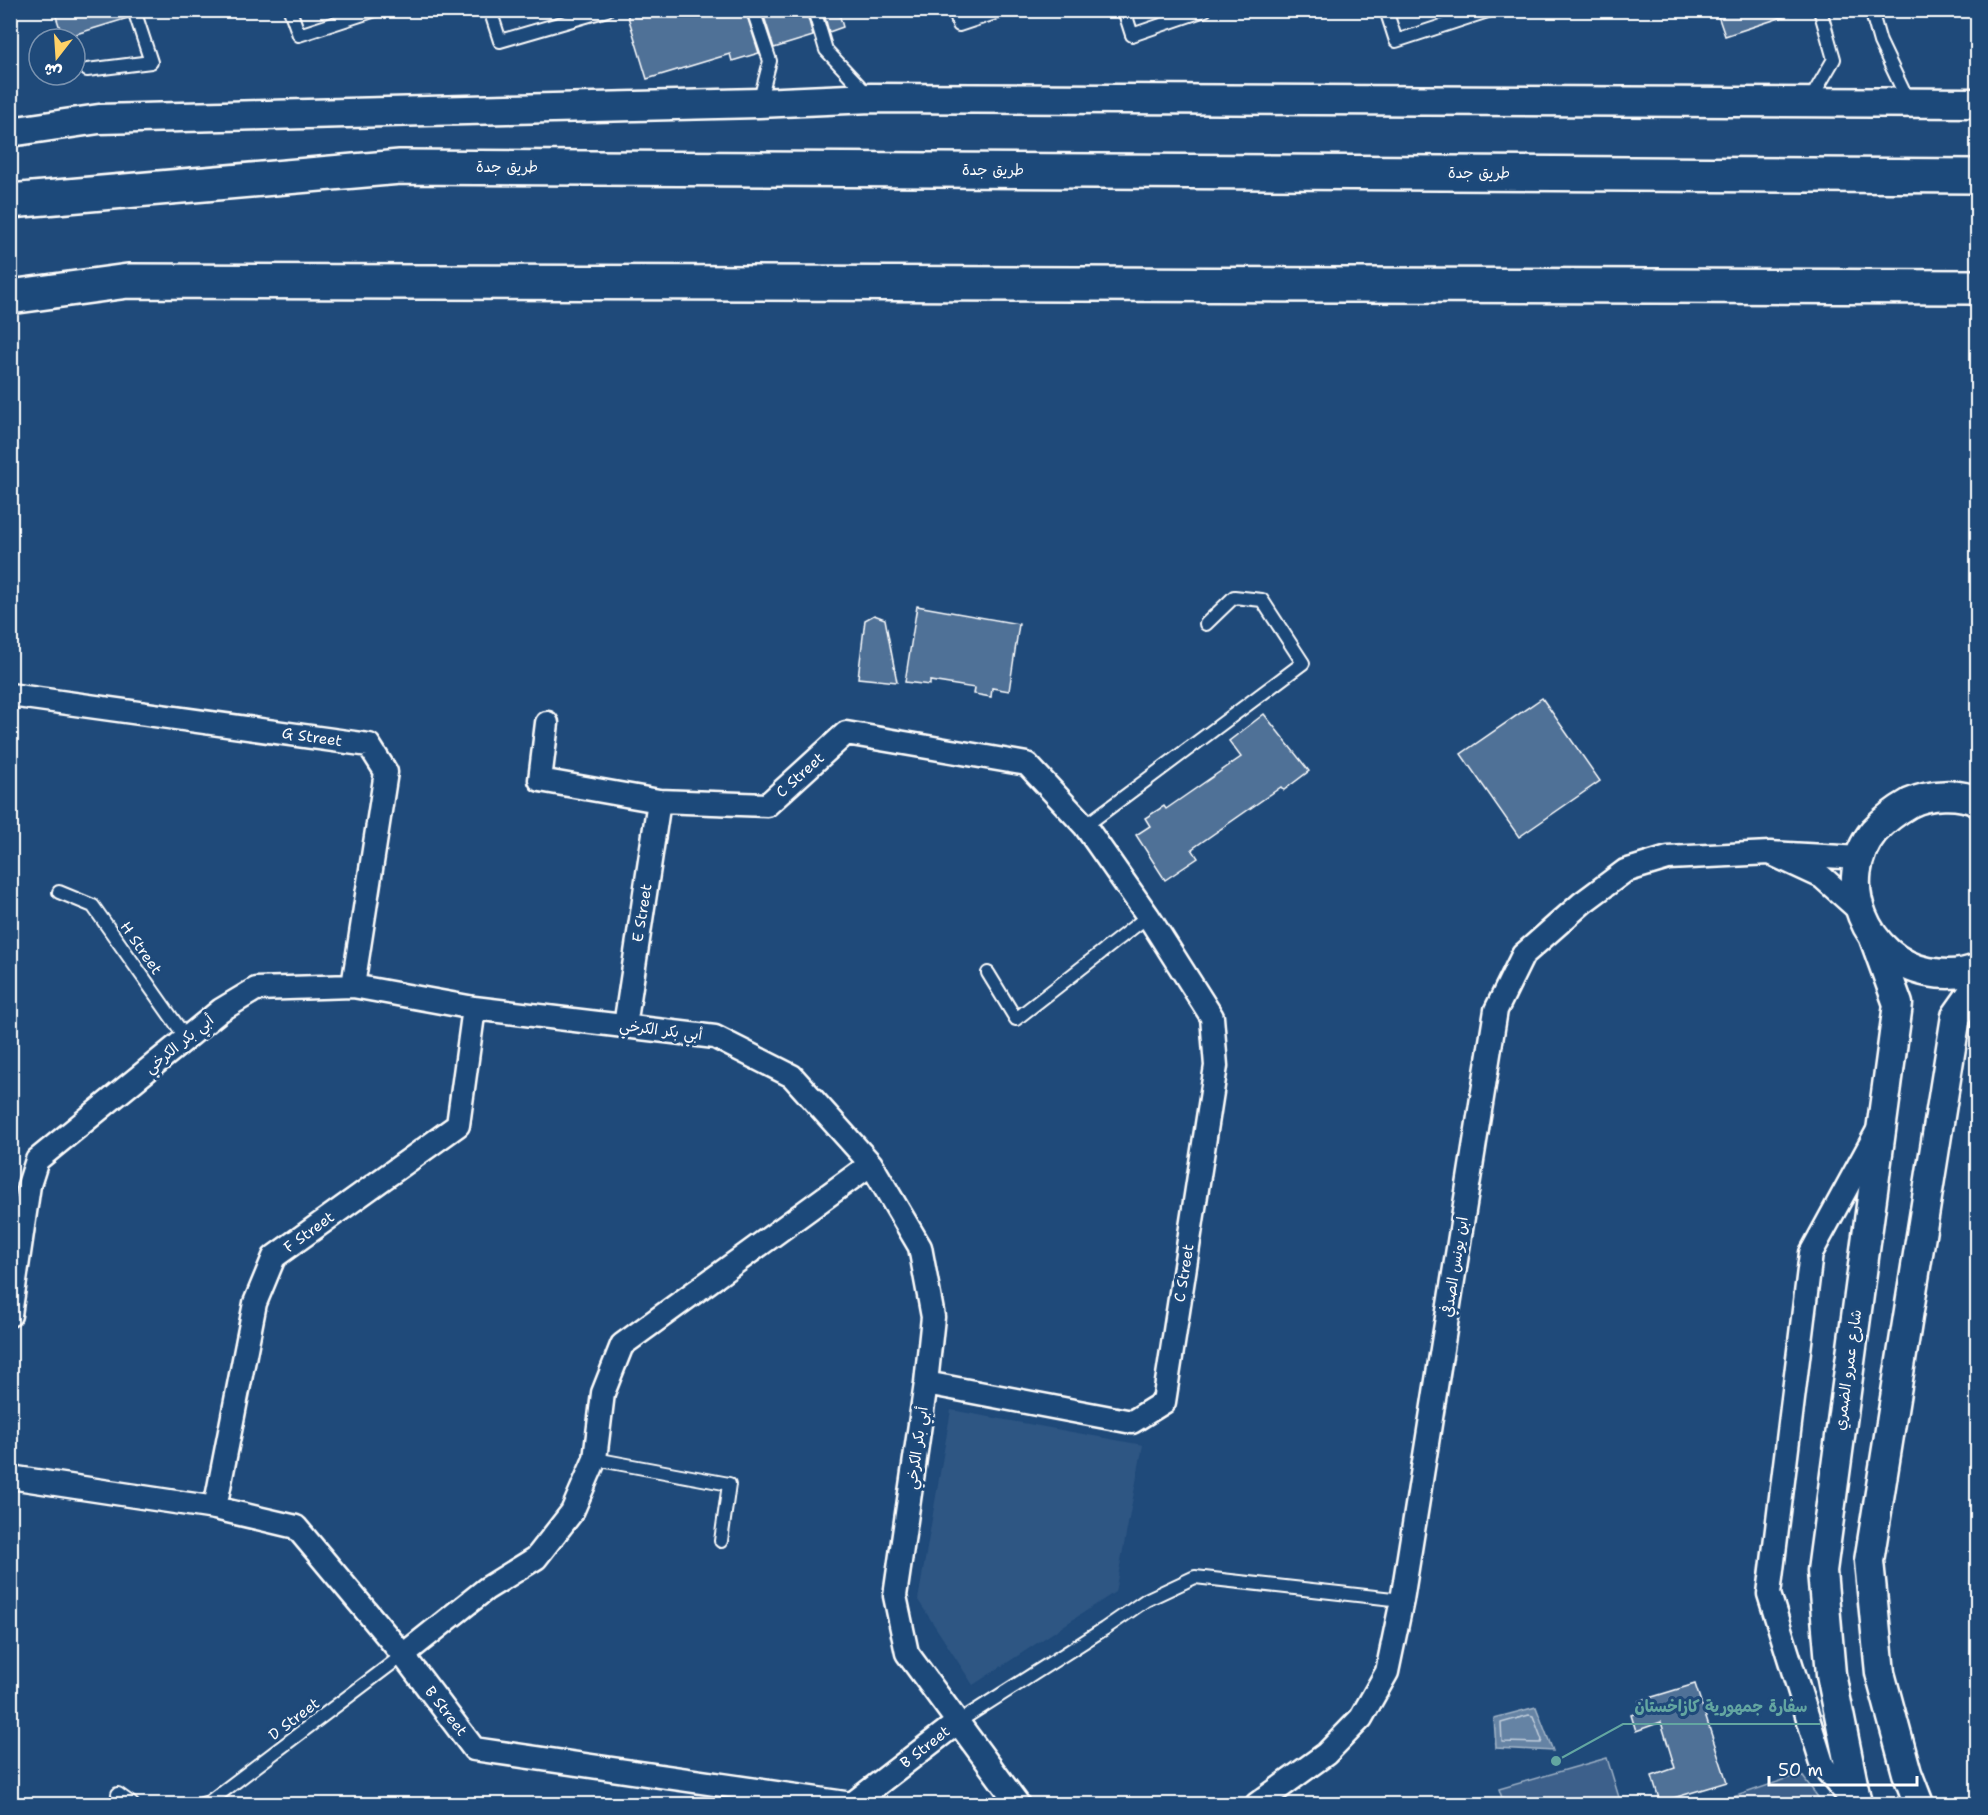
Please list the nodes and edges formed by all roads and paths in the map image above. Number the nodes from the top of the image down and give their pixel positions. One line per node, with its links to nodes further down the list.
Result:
1 (134, 10): 16 (lane)
2 (290, 10): 3 (lane)
3 (376, 10)
4 (490, 10): 5 (lane)
5 (607, 10)
6 (753, 10): 18 (lane)
7 (814, 10): 17 (lane)
8 (955, 10): 9 (lane)
9 (1004, 10)
10 (1124, 10): 11 (lane)
11 (1205, 10)
12 (1386, 10): 13 (lane)
13 (1491, 10)
14 (1820, 10): 19 (lane)
15 (1871, 10): 21 (lane)
16 (87, 70)
17 (871, 98): 18 (street); 19 (street)
18 (759, 103): 22 (street)
19 (1808, 103): 21 (street)
20 (1977, 103): 21 (street)
21 (1909, 104)
22 (10, 132)
23 (1977, 176): 24 (highway, طريق جدة)
24 (10, 201)
25 (128, 281): 26 (highway); 27 (highway); 28 (highway)
26 (1977, 287)
27 (10, 297)
28 (10, 306)
29 (1206, 624): 34 (lane)
30 (10, 695): 44 (street, G Street)
31 (547, 723): 32 (street, C Street)
32 (659, 801): 34 (street, C Street); 46 (street, E Street)
33 (1977, 802): 36 (street)
34 (1085, 826): 39 (street, C Street)
35 (1770, 853): 36 (street, ابن يونس الصدفي); 38 (street); 57 (street, ابن يونس الصدفي)
36 (1860, 858): 38 (street)
37 (59, 892): 47 (lane, H Street)
38 (1860, 910): 40 (street)
39 (1148, 916): 42 (lane); 52 (street, C Street)
40 (1874, 938): 41 (street); 48 (street, شارع عمرو الضمري)
41 (1977, 968)
42 (988, 973)
43 (1977, 985): 66 (street)
44 (353, 986): 45 (street, أبي بكر الكرخي); 47 (street, أبي بكر الكرخي)
45 (474, 1008): 46 (street, أبي بكر الكرخي); 55 (street, F Street)
46 (625, 1026): 49 (street, أبي بكر الكرخي)
47 (186, 1038): 50 (street, أبي بكر الكرخي)
48 (1881, 1125): 65 (street, شارع عمرو الضمري); 65 (street)
49 (871, 1164): 52 (street, أبي بكر الكرخي); 53 (street)
50 (15, 1249): 51 (street, أبي بكر الكرخي)
51 (10, 1315)
52 (927, 1383): 59 (street, أبي بكر الكرخي)
53 (595, 1459): 56 (lane); 58 (street)
54 (10, 1477): 55 (street, B Street)
55 (215, 1508): 58 (street, B Street)
56 (721, 1541)
57 (1402, 1600): 59 (lane); 64 (street, ابن يونس الصدفي)
58 (403, 1655): 59 (street, B Street); 62 (lane, D Street)
59 (958, 1722): 63 (street, أبي بكر الكرخي)
60 (118, 1794): 61 (lane)
61 (132, 1804)
62 (202, 1804)
63 (1018, 1804)
64 (1257, 1804)
65 (1856, 1804)
66 (1919, 1804)

